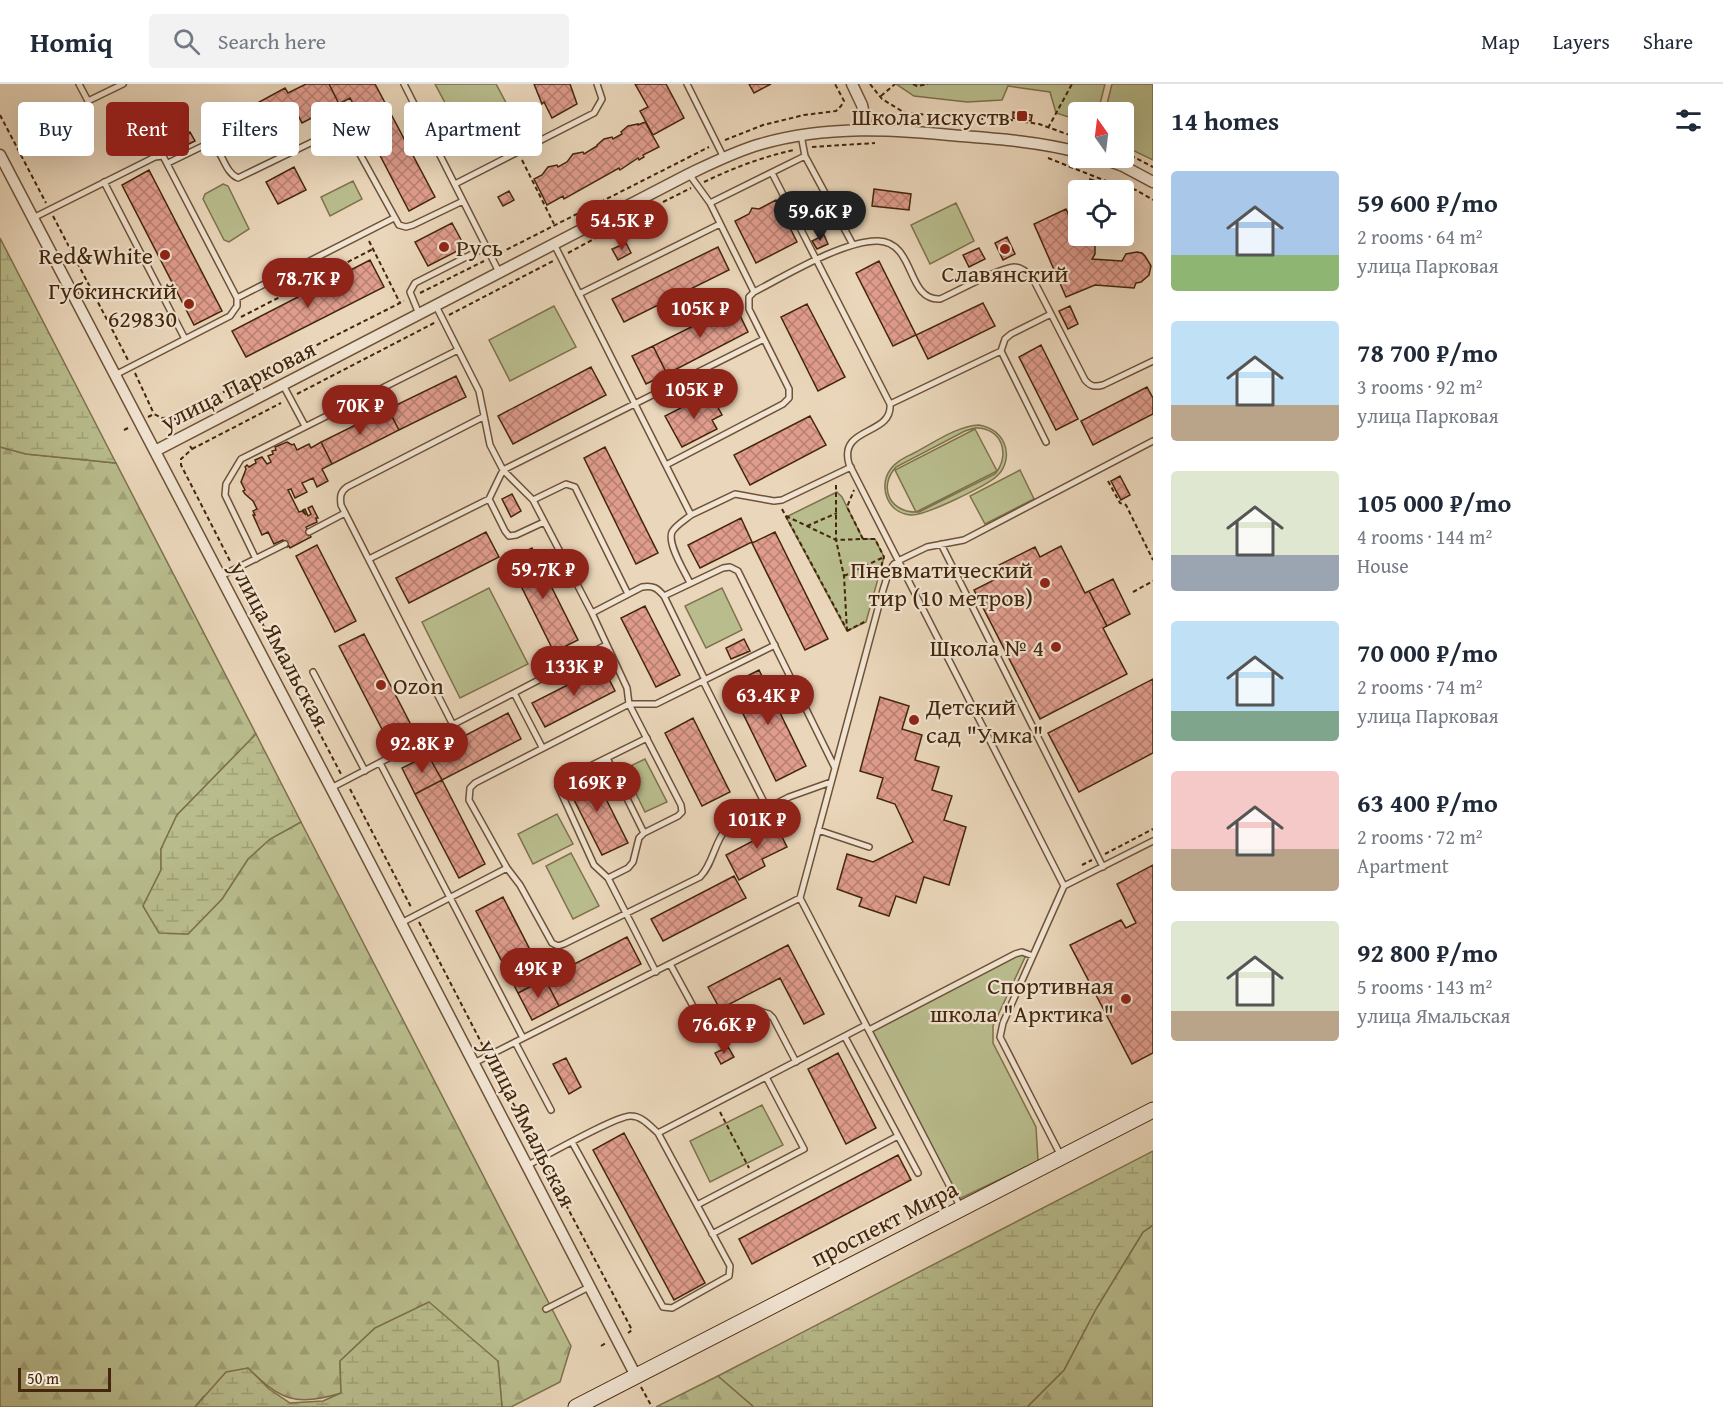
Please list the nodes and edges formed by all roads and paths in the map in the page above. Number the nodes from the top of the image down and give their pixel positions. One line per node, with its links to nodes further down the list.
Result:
1 (79, 84): 2 (lane)
2 (123, 84)
3 (404, 84): 38 (lane)
4 (597, 84): 20 (lane)
5 (687, 84): 29 (lane)
6 (835, 84): 14 (path)
7 (852, 84): 17 (street)
8 (870, 84): 13 (path)
9 (895, 84): 13 (path)
10 (913, 84): 11 (path)
11 (928, 84)
12 (1072, 84): 16 (path)
13 (880, 96): 16 (path)
14 (844, 100)
15 (0, 115): 43 (path)
16 (1048, 128): 19 (path)
17 (867, 129): 18 (street, улица Парковая); 23 (street, улица Парковая)
18 (801, 135): 22 (lane); 29 (street, улица Парковая)
19 (1068, 135)
20 (542, 140)
21 (881, 143): 22 (path)
22 (804, 148): 27 (lane); 39 (path)
23 (1068, 150)
24 (0, 155): 44 (street, улица Ямальская)
25 (511, 156): 38 (lane)
26 (521, 156): 52 (path)
27 (805, 156): 34 (lane); 48 (lane)
28 (1134, 157): 32 (path)
29 (724, 158): 35 (street, улица Парковая)
30 (1048, 158): 40 (path)
31 (168, 163): 36 (lane); 45 (lane); 59 (lane)
32 (1153, 167)
33 (1127, 168): 37 (street)
34 (772, 173): 42 (lane); 54 (lane)
35 (689, 174): 39 (lane); 49 (street, улица Парковая)
36 (104, 182): 43 (lane); 66 (lane)
37 (1153, 182)
38 (455, 184): 41 (lane)
39 (696, 186): 42 (lane); 53 (path)
40 (1153, 200)
41 (463, 201): 45 (lane); 50 (lane)
42 (710, 203): 46 (lane)
43 (49, 210): 44 (lane); 71 (path)
44 (33, 218): 72 (street, улица Ямальская)
45 (394, 218): 47 (lane)
46 (720, 224): 56 (lane); 57 (lane)
47 (364, 233): 51 (path); 59 (lane)
48 (852, 243): 54 (lane); 63 (lane)
49 (554, 244): 53 (lane); 55 (street, улица Парковая)
50 (486, 247): 52 (lane); 58 (lane)
51 (373, 249): 60 (path); 64 (path)
52 (492, 257): 55 (lane); 58 (path)
53 (561, 257): 57 (lane); 65 (path)
54 (818, 260): 56 (lane); 76 (lane)
55 (499, 272): 61 (street, улица Парковая)
56 (754, 292): 67 (lane)
57 (579, 294): 75 (lane)
58 (411, 297): 60 (path); 62 (lane)
59 (237, 298): 66 (lane)
60 (400, 303): 78 (path)
61 (435, 306): 62 (street, улица Парковая); 65 (lane)
62 (420, 314): 73 (street, улица Парковая)
63 (1051, 314): 69 (lane); 70 (lane)
64 (238, 318)
65 (442, 319): 68 (lane); 74 (path)
66 (185, 339): 71 (lane)
67 (764, 339): 75 (lane); 87 (lane)
68 (458, 350): 79 (lane); 81 (lane)
69 (1001, 351): 76 (lane); 84 (lane)
70 (1153, 361)
71 (131, 366): 72 (lane); 77 (path)
72 (115, 375): 80 (street, улица Ямальская)
73 (283, 385): 74 (lane); 82 (street, улица Парковая)
74 (290, 398): 81 (lane); 85 (path)
75 (635, 404): 87 (lane); 89 (lane)
76 (890, 404): 88 (lane)
77 (154, 414): 78 (path); 80 (path)
78 (174, 417): 82 (path)
79 (483, 417): 89 (lane); 96 (lane)
80 (140, 421): 86 (street, улица Ямальская)
81 (305, 426): 108 (lane)
82 (185, 436): 85 (path); 86 (street, улица Парковая)
83 (1153, 441): 106 (lane)
84 (1046, 442)
85 (192, 449): 113 (path)
86 (155, 451): 114 (street, улица Ямальская)
87 (666, 465): 98 (lane)
88 (851, 467): 95 (lane); 110 (lane)
89 (503, 470): 93 (lane); 94 (lane)
90 (836, 479): 97 (path)
91 (1108, 481): 111 (path)
92 (856, 483): 103 (path)
93 (489, 499): 100 (lane); 109 (lane)
94 (533, 500): 100 (lane); 119 (lane)
95 (778, 500): 98 (lane); 99 (path)
96 (345, 513): 102 (lane); 109 (lane)
97 (837, 513): 101 (path); 104 (path)
98 (691, 515): 117 (lane)
99 (786, 516): 101 (path); 123 (path)
100 (544, 522): 121 (lane)
101 (807, 526): 104 (path)
102 (309, 532)
103 (863, 539): 104 (path); 107 (path)
104 (836, 540): 115 (path)
105 (285, 544): 108 (lane)
106 (941, 544): 110 (lane); 146 (lane)
107 (884, 557): 112 (path); 115 (path)
108 (256, 559): 113 (lane)
109 (369, 559): 130 (lane)
110 (900, 560): 135 (lane); 151 (lane)
111 (1153, 560)
112 (881, 567)
113 (234, 570): 114 (lane); 137 (path)
114 (221, 576): 139 (street, улица Ямальская)
115 (844, 576): 123 (path)
116 (1153, 581): 118 (path)
117 (690, 583): 120 (lane); 125 (lane)
118 (1133, 591)
119 (628, 594): 120 (lane); 121 (lane)
120 (664, 597): 127 (lane)
121 (592, 613): 124 (lane)
122 (866, 622): 123 (path)
123 (847, 631)
124 (606, 645): 128 (lane); 129 (lane)
125 (775, 645): 127 (lane); 135 (lane)
126 (313, 672): 136 (lane)
127 (704, 680): 129 (lane); 140 (lane)
128 (514, 693): 130 (lane); 132 (lane)
129 (629, 704): 131 (lane); 132 (lane)
130 (453, 725): 134 (lane)
131 (647, 738): 133 (lane); 143 (lane)
132 (542, 747): 149 (lane)
133 (607, 758): 143 (lane); 150 (lane)
134 (380, 763): 136 (lane); 152 (lane)
135 (835, 768): 138 (lane)
136 (364, 771): 137 (lane)
137 (345, 781): 139 (lane); 155 (path)
138 (831, 782): 140 (lane); 142 (lane)
139 (331, 788): 156 (street, улица Ямальская)
140 (767, 808): 154 (lane)
141 (1153, 829): 146 (path)
142 (818, 830): 145 (lane); 153 (lane)
143 (644, 833): 150 (lane)
144 (1153, 841): 148 (lane)
145 (869, 847)
146 (1098, 857): 147 (path); 148 (lane)
147 (1082, 865)
148 (1103, 867): 151 (lane)
149 (507, 868): 152 (lane); 154 (lane)
150 (608, 878): 154 (lane)
151 (1064, 886): 157 (lane)
152 (450, 898): 155 (lane); 162 (lane)
153 (800, 898): 158 (lane); 160 (lane)
154 (626, 914): 159 (lane)
155 (416, 916): 156 (lane); 164 (path)
156 (401, 923): 166 (street, улица Ямальская)
157 (1033, 956): 160 (lane); 174 (lane)
158 (670, 964): 159 (lane); 165 (lane)
159 (656, 972): 162 (lane)
160 (867, 1028): 161 (lane); 180 (lane)
161 (845, 1037): 165 (lane); 172 (lane)
162 (523, 1038): 163 (lane)
163 (515, 1042): 164 (lane); 169 (lane)
164 (489, 1056): 166 (lane); 175 (path)
165 (796, 1062): 167 (lane)
166 (474, 1063): 176 (street, улица Ямальская)
167 (766, 1077): 168 (lane); 178 (lane)
168 (716, 1104): 171 (lane); 178 (path)
169 (551, 1110)
170 (1153, 1110): 174 (main road, проспект Мира)
171 (658, 1133): 173 (lane); 179 (lane)
172 (898, 1136): 177 (lane); 181 (lane)
173 (572, 1142): 175 (lane); 181 (lane)
174 (1062, 1157): 180 (main road, проспект Мира)
175 (542, 1158): 176 (lane); 184 (path)
176 (526, 1166): 182 (street, улица Ямальская)
177 (918, 1173)
178 (753, 1175): 179 (lane)
179 (697, 1205): 181 (lane)
180 (962, 1208): 186 (main road, проспект Мира)
181 (712, 1234)
182 (589, 1287): 183 (lane); 184 (street, улица Ямальская)
183 (546, 1309)
184 (616, 1338): 185 (path); 186 (street, улица Ямальская)
185 (601, 1346)
186 (636, 1376): 187 (main road, проспект Мира); 188 (path)
187 (576, 1407)
188 (652, 1407)

